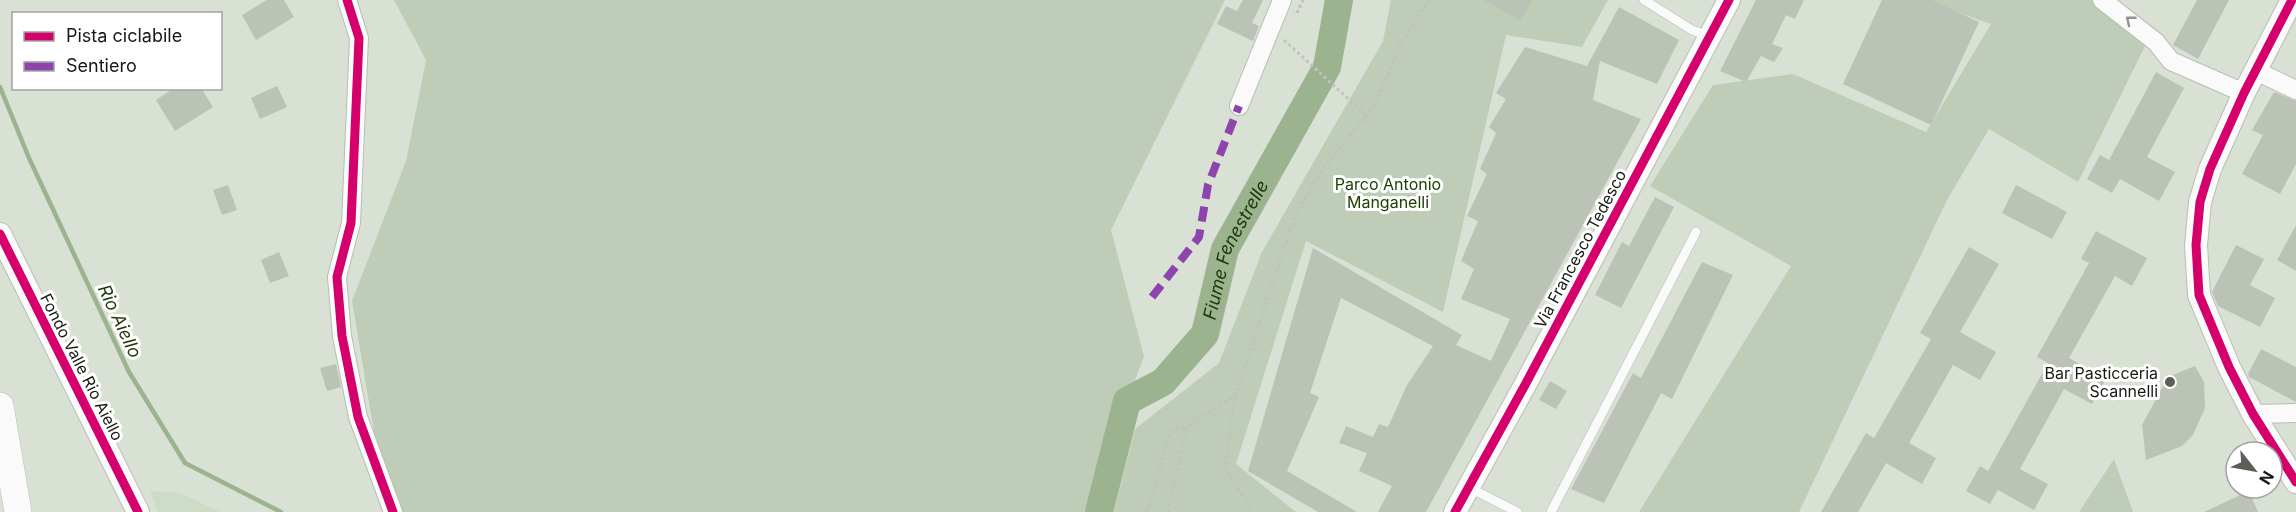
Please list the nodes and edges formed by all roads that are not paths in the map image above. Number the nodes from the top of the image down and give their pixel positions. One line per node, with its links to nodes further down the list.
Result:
1 (347, 0): 21 (street)
2 (1281, 0): 11 (street)
3 (1644, 0): 7 (lane)
4 (1729, 0): 7 (street, Via Francesco Tedesco)
5 (2102, 0): 10 (street, one-way to 5)
6 (2292, 0): 8 (street)
7 (1709, 36): 18 (street, Via Francesco Tedesco)
8 (2256, 71): 9 (street); 10 (street)
9 (2296, 90)
10 (2244, 93): 16 (street)
11 (1239, 106)
12 (1696, 232): 24 (lane)
13 (0, 234): 20 (street, Fondo Valle Rio Aiello)
14 (0, 406): 19 (main road)
15 (2296, 413): 16 (street)
16 (2253, 414): 17 (street)
17 (2296, 482)
18 (1468, 487): 22 (street, Via Francesco Tedesco); 23 (lane)
19 (18, 512)
20 (138, 512)
21 (393, 512)
22 (1455, 512)
23 (1517, 512)
24 (1551, 512)

